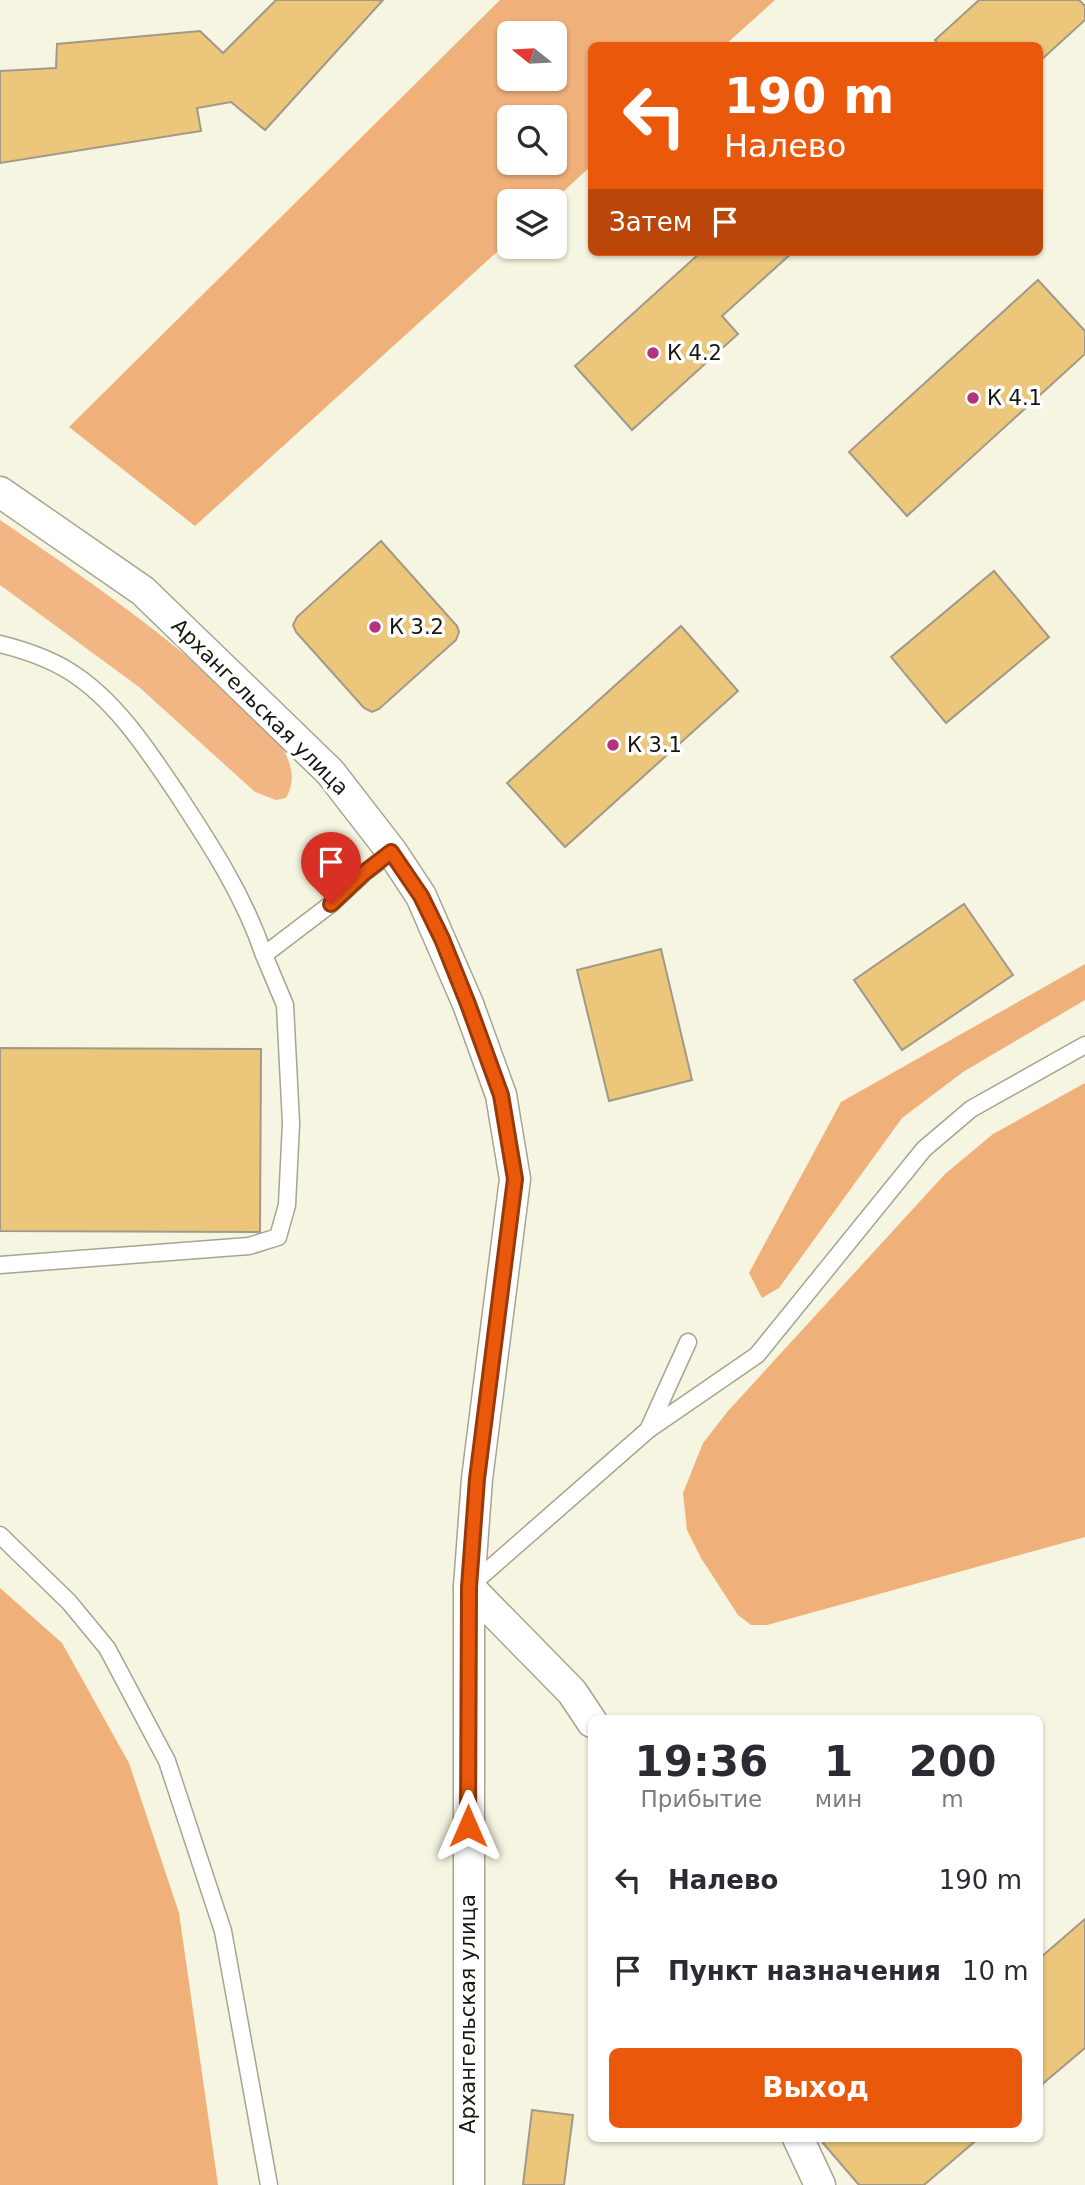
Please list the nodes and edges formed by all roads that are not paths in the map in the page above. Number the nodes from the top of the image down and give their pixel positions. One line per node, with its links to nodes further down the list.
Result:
1 (0, 492): 3 (street, Архангельская улица)
2 (0, 644): 4 (lane)
3 (391, 852): 4 (lane); 10 (street, Архангельская улица)
4 (264, 955): 6 (lane)
5 (1085, 1045): 8 (lane)
6 (0, 1265)
7 (688, 1342): 8 (lane)
8 (648, 1430): 10 (lane)
9 (0, 1535): 13 (lane)
10 (469, 1587): 11 (street); 14 (street, Архангельская улица)
11 (588, 1717)
12 (801, 2142): 15 (street)
13 (269, 2185)
14 (469, 2185)
15 (820, 2185)

